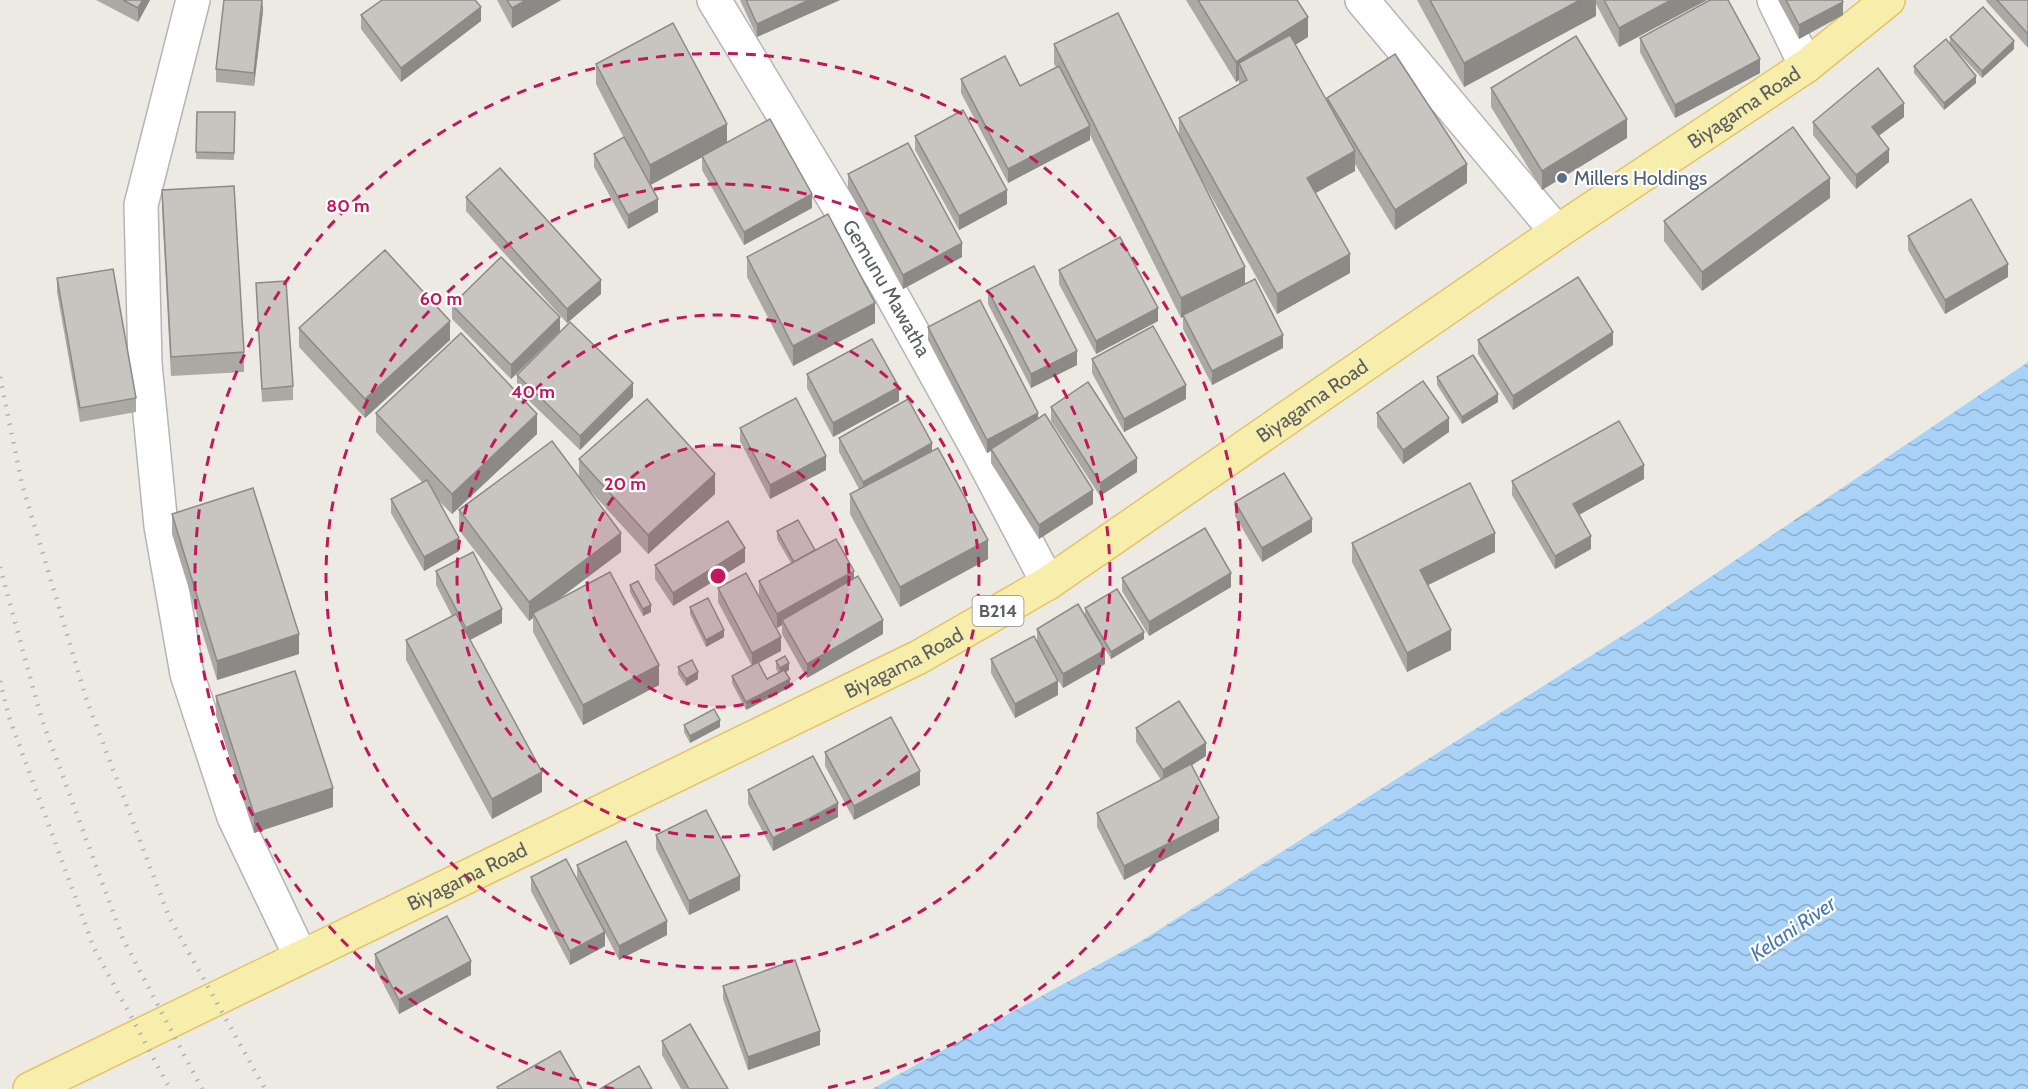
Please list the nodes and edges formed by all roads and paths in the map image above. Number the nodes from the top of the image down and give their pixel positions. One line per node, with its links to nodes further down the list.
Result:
1 (193, 0): 9 (street)
2 (714, 0): 8 (street, Gemunu Mawatha)
3 (1362, 0): 7 (street)
4 (1774, 0): 6 (street)
5 (1888, 0): 6 (main road, Biyagama Road / B214)
6 (1806, 66): 7 (main road, Biyagama Road / B214)
7 (1557, 232): 8 (main road, Biyagama Road / B214)
8 (1048, 583): 9 (main road, Biyagama Road / B214)
9 (301, 957): 10 (main road, Biyagama Road / B214)
10 (30, 1089)

